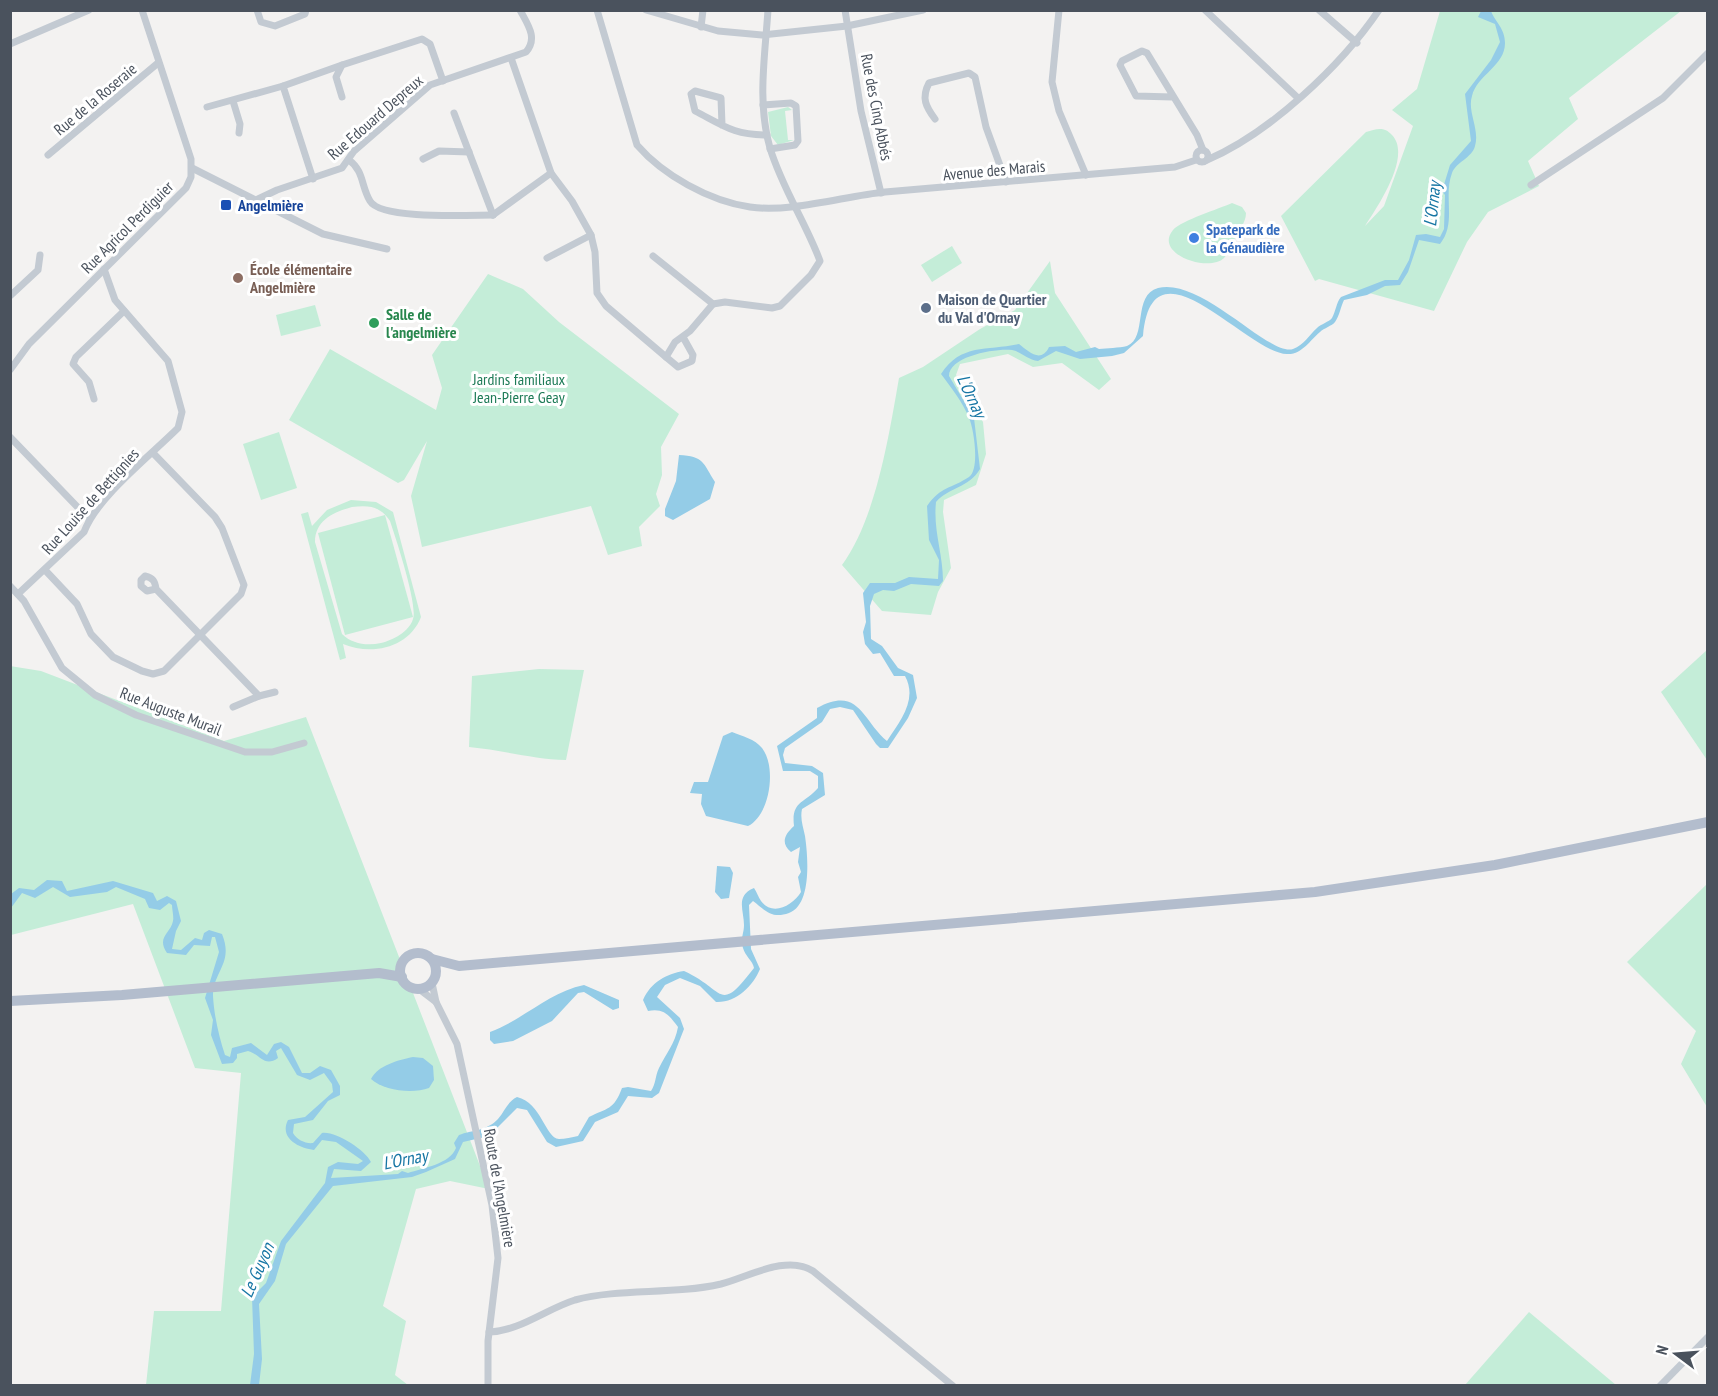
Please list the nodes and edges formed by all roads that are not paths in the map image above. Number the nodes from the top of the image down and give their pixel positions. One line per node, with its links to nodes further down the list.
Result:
1 (89, 10): 20 (street)
2 (142, 10): 23 (street)
3 (257, 10): 4 (street)
4 (306, 10)
5 (520, 10): 22 (street)
6 (646, 10): 17 (street)
7 (703, 10): 17 (street)
8 (768, 10): 18 (street)
9 (845, 10): 16 (street, Rue des Cinq Abbés)
10 (923, 10): 16 (street)
11 (1059, 10): 48 (street)
12 (1205, 10): 29 (street)
13 (1319, 10): 19 (street)
14 (1379, 10): 19 (street, Avenue des Marais)
15 (599, 12): 54 (street, Avenue des Marais)
16 (847, 26): 18 (street); 52 (street, Rue des Cinq Abbés)
17 (701, 27): 18 (street)
18 (766, 34): 31 (street)
19 (1357, 43): 29 (street, Avenue des Marais)
20 (10, 44)
21 (1707, 53): 51 (street)
22 (511, 58): 25 (street, Rue Edouard Depreux); 47 (street)
23 (158, 63): 42 (street, Rue de la Roseraie); 46 (street)
24 (342, 65): 25 (street); 26 (street); 27 (street)
25 (443, 81): 45 (street, Rue Edouard Depreux)
26 (283, 86): 30 (street); 49 (street)
27 (342, 97)
28 (1172, 97): 28 (street); 38 (street)
29 (1298, 98): 41 (street, Avenue des Marais)
30 (233, 101): 32 (street); 36 (street)
31 (763, 105): 37 (street); 39 (street)
32 (207, 107)
33 (454, 113): 40 (street)
34 (936, 119): 50 (street)
35 (722, 125): 35 (street); 37 (street)
36 (239, 133)
37 (767, 135): 39 (street)
38 (1197, 135): 41 (street); 43 (street)
39 (770, 149): 54 (street)
40 (469, 152): 44 (street); 55 (street)
41 (1206, 154): 43 (street, Avenue des Marais); 43 (street, Avenue des Marais)
42 (48, 155)
43 (1196, 157): 48 (street, Avenue des Marais)
44 (423, 159)
45 (349, 160): 49 (street, Rue Edouard Depreux); 55 (street)
46 (192, 168): 53 (street); 61 (street, Rue Agricol Perdiguier)
47 (551, 173): 55 (street); 56 (street)
48 (1086, 175): 50 (street, Avenue des Marais)
49 (313, 179): 53 (street, Rue Edouard Depreux)
50 (1006, 182): 52 (street, Avenue des Marais)
51 (1531, 185)
52 (881, 193): 54 (street, Avenue des Marais)
53 (258, 199): 57 (street)
54 (793, 205): 63 (street)
55 (493, 215)
56 (591, 235): 60 (street); 66 (street)
57 (387, 249)
58 (40, 255): 62 (street)
59 (653, 256): 63 (street)
60 (547, 258)
61 (104, 269): 64 (street, Rue Louise de Bettignies); 67 (street, Rue Agricol Perdiguier)
62 (10, 296)
63 (713, 304): 65 (street)
64 (124, 311): 68 (street); 70 (street, Rue Louise de Bettignies)
65 (683, 337): 66 (street); 66 (street)
66 (666, 357)
67 (10, 370)
68 (94, 399)
69 (10, 437): 71 (street)
70 (153, 453): 71 (street, Rue Louise de Bettignies); 76 (street)
71 (89, 519): 72 (street, Rue Louise de Bettignies)
72 (45, 570): 75 (street, Rue Louise de Bettignies); 76 (street)
73 (10, 586): 75 (street, Rue Auguste Murail)
74 (156, 589): 76 (street)
75 (18, 594): 80 (street, Rue Auguste Murail)
76 (201, 634): 78 (street)
77 (275, 692): 78 (street)
78 (259, 696): 79 (street)
79 (233, 707)
80 (304, 743)
81 (1707, 822): 84 (main road)
82 (432, 959): 83 (main road); 84 (main road); 87 (main road)
83 (402, 963): 85 (main road); 86 (main road)
84 (459, 966): 87 (main road)
85 (379, 973): 86 (main road); 89 (main road)
86 (402, 977): 88 (main road)
87 (434, 980): 88 (main road); 90 (street, Route de l'Angelmière)
88 (419, 989): 90 (street, Route de l'Angelmière)
89 (10, 1001)
90 (436, 1002): 91 (street, Route de l'Angelmière)
91 (489, 1332): 93 (street, Route de l'Angelmière); 94 (street)
92 (1707, 1337): 95 (street)
93 (488, 1386)
94 (953, 1386)
95 (1660, 1386)

